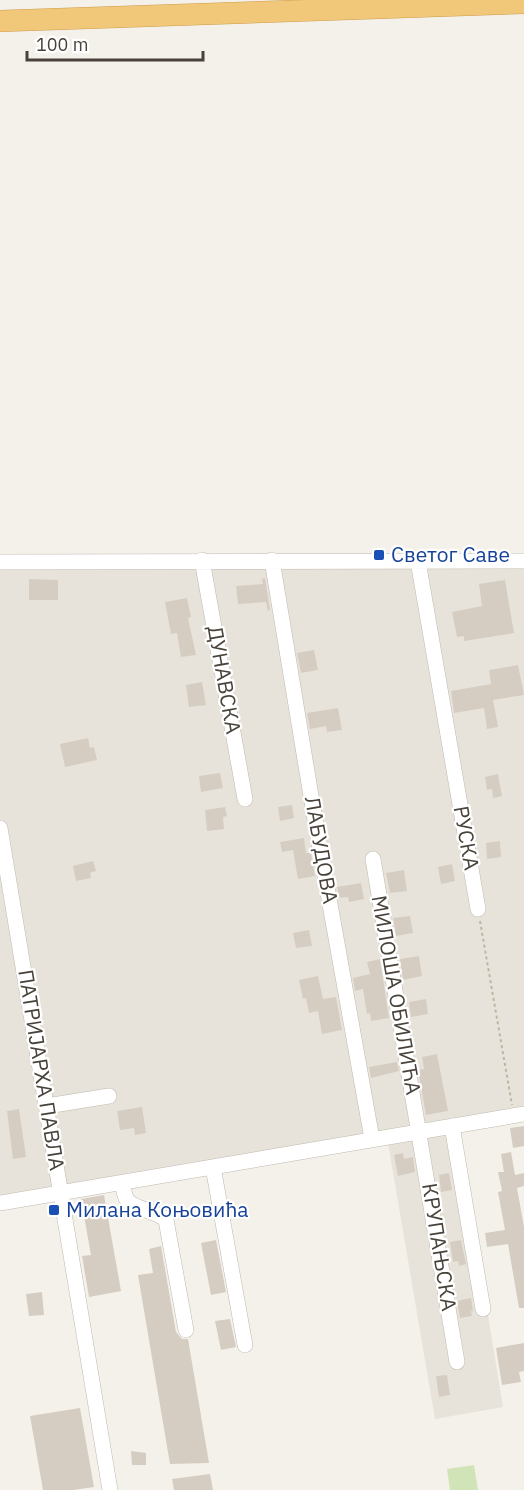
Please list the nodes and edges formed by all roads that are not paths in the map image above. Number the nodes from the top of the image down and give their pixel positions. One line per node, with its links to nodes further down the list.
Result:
1 (524, 3): 2 (highway)
2 (0, 21)
3 (202, 560): 4 (street); 7 (street); 8 (street, ДУНАВСКА)
4 (272, 560): 5 (street); 17 (street, ЛАБУДОВА)
5 (418, 561): 6 (street); 11 (street, РУСКА)
6 (524, 561)
7 (0, 562)
8 (245, 799)
9 (0, 828): 13 (street, ПАТРИЈАРХА ПАВЛА)
10 (373, 859): 16 (street, МИЛОША ОБИЛИЋА)
11 (478, 909)
12 (109, 1096): 13 (street)
13 (47, 1106): 20 (street, ПАТРИЈАРХА ПАВЛА)
14 (519, 1115): 15 (street)
15 (452, 1126): 16 (street); 22 (street)
16 (420, 1131): 17 (street); 25 (street, КРУПАЊСКА)
17 (372, 1139): 18 (street)
18 (213, 1167): 19 (street); 24 (street)
19 (122, 1183): 20 (street); 23 (street)
20 (61, 1193): 21 (street); 26 (street, ПАТРИЈАРХА ПАВЛА)
21 (0, 1203)
22 (483, 1309)
23 (186, 1330)
24 (245, 1345)
25 (458, 1362)
26 (110, 1490)

